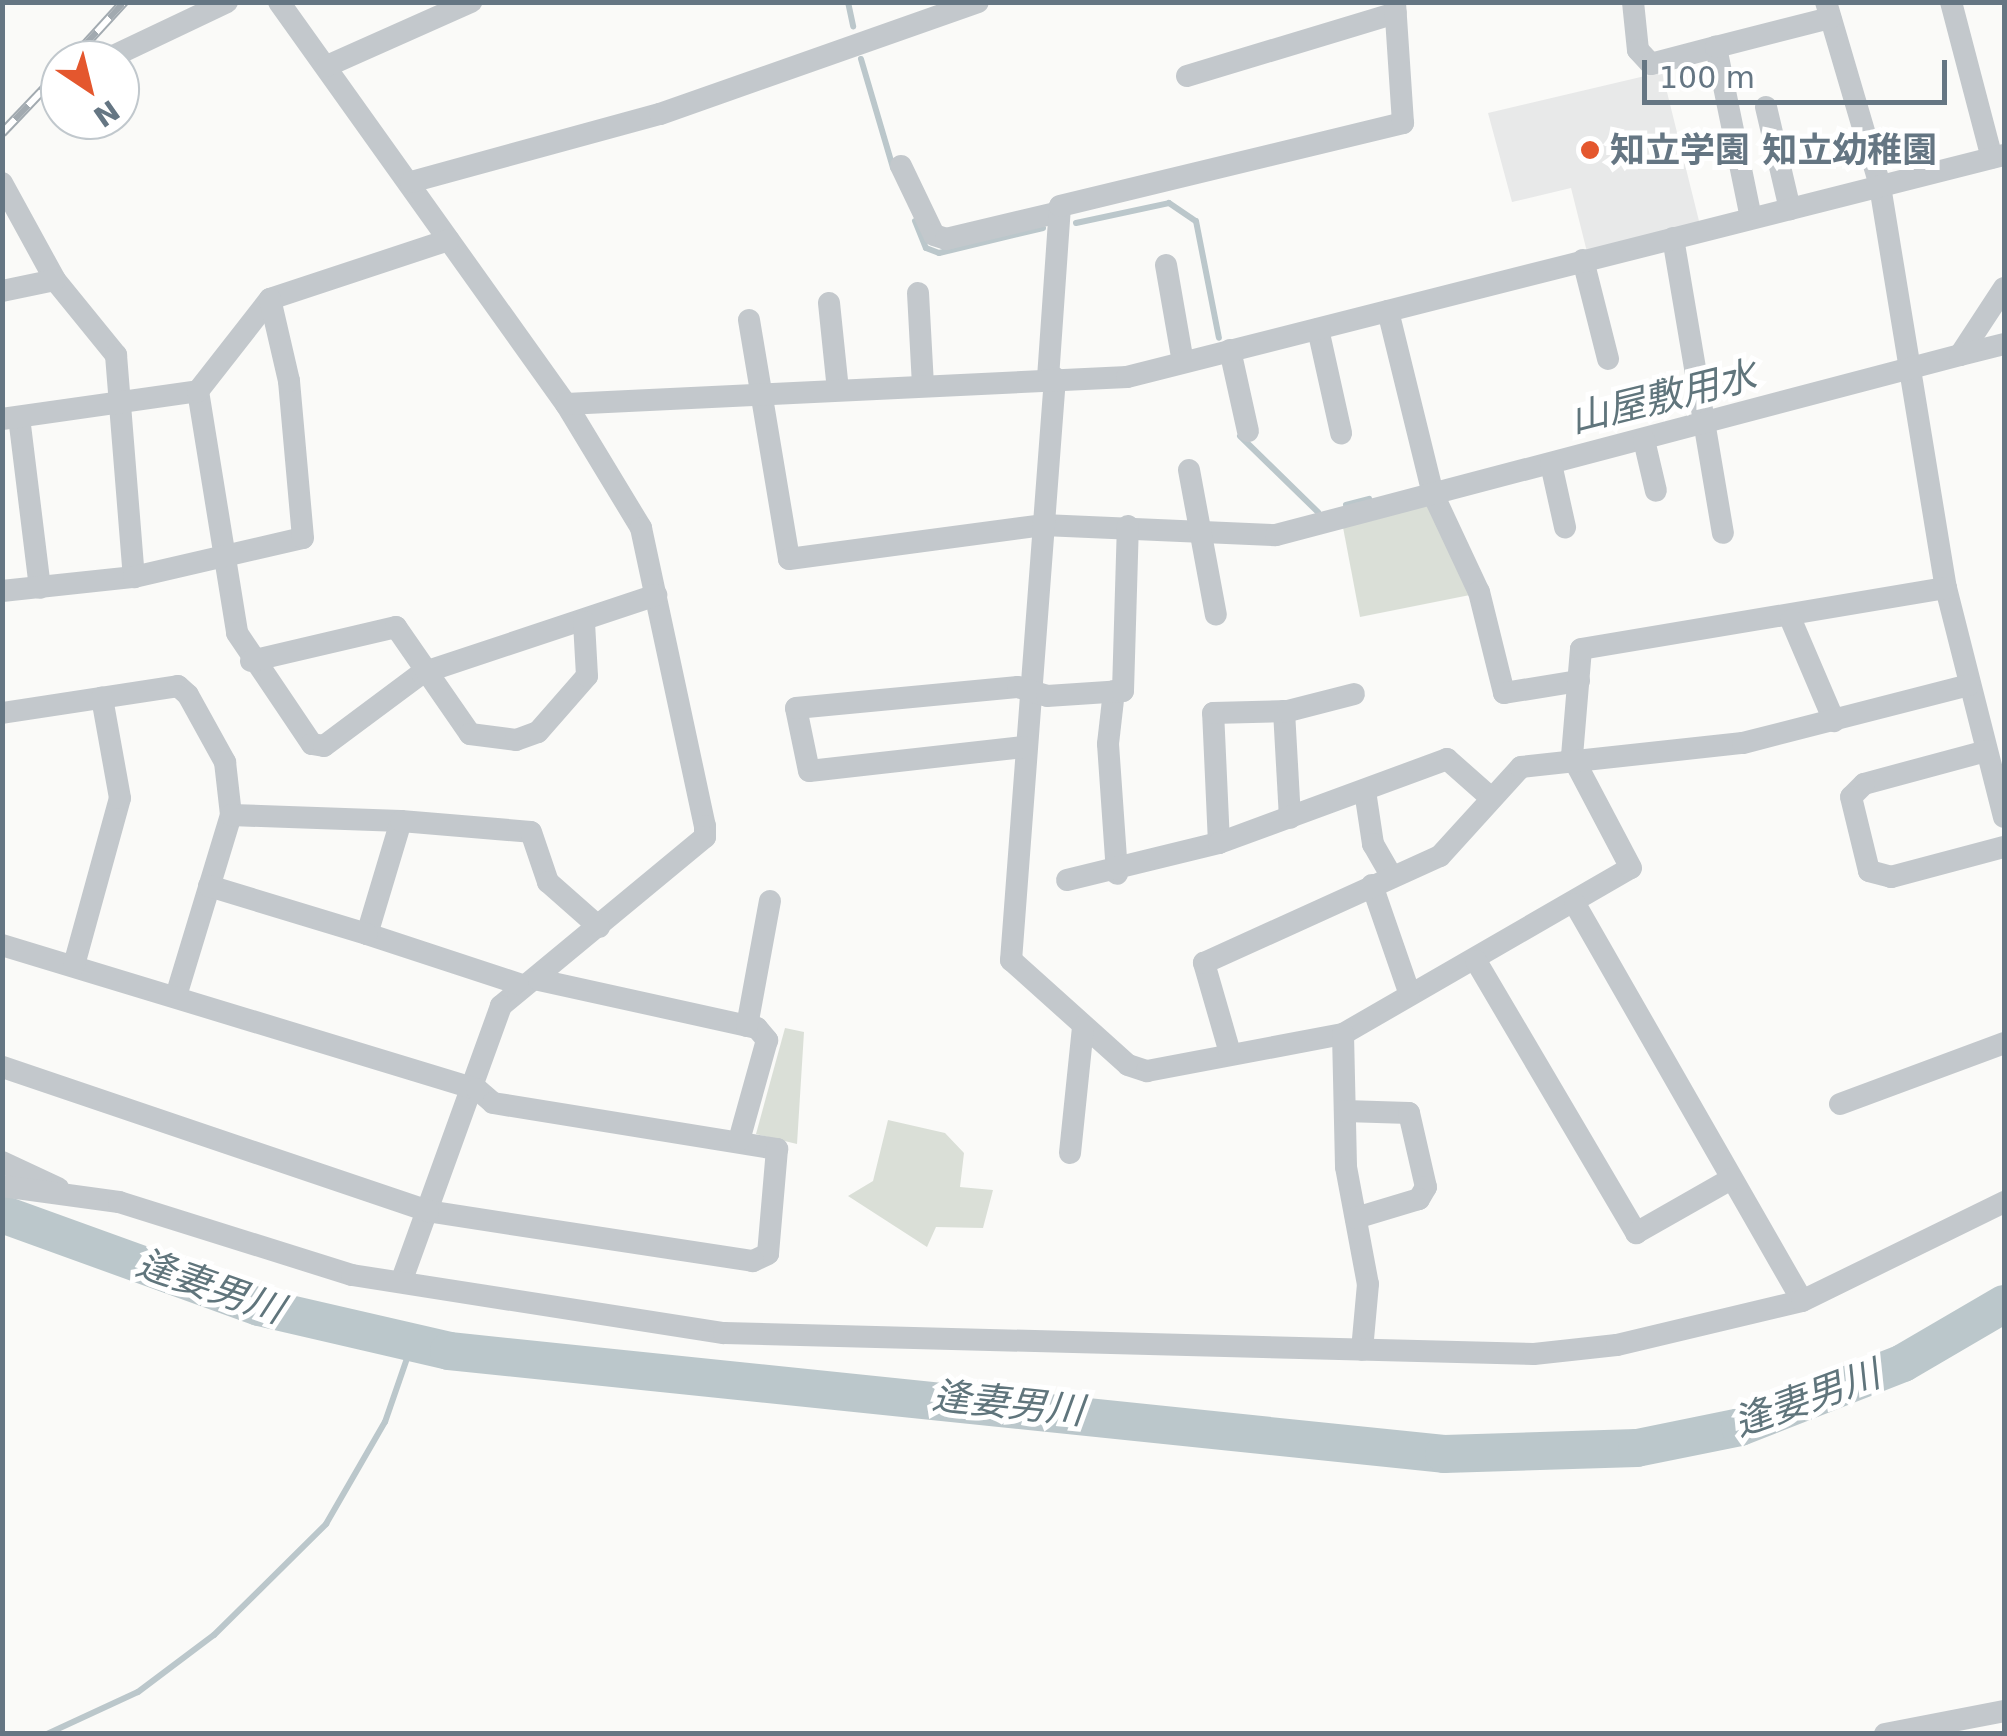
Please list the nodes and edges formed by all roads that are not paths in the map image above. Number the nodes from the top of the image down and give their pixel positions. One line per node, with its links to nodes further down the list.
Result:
1 (227, 2): 9 (street)
2 (471, 2): 11 (street)
3 (978, 2): 16 (street)
4 (1633, 2): 10 (street)
5 (1951, 2): 14 (street)
6 (290, 6): 11 (street)
7 (1396, 8): 12 (street); 20 (street)
8 (1828, 10): 10 (street); 18 (street)
9 (140, 43)
10 (1716, 47): 21 (street)
11 (327, 66): 16 (street)
12 (1188, 76)
13 (1766, 108): 19 (street)
14 (1998, 157): 18 (street)
15 (901, 166): 20 (street)
16 (411, 182): 23 (street)
17 (2, 183): 26 (street)
18 (1880, 186): 19 (street); 40 (street)
19 (1790, 209): 21 (street)
20 (1060, 212): 41 (street)
21 (1751, 218): 22 (street)
22 (1673, 238): 24 (street); 49 (street)
23 (448, 240): 30 (street); 46 (street)
24 (1583, 260): 32 (street); 38 (street)
25 (1166, 265): 39 (street)
26 (56, 280): 28 (street); 47 (street)
27 (2004, 288): 37 (street)
28 (2, 292)
29 (918, 294): 42 (street)
30 (270, 299): 44 (street); 62 (street)
31 (829, 303): 43 (street)
32 (1388, 311): 34 (street); 56 (street)
33 (750, 320): 45 (street)
34 (1318, 328): 36 (street); 51 (street)
35 (2004, 344): 37 (street)
36 (1230, 350): 39 (street); 50 (street)
37 (1960, 354): 40 (street)
38 (1608, 359)
39 (1183, 362): 41 (street)
40 (1913, 370): 49 (street); 65 (street)
41 (1052, 378): 42 (street); 57 (street)
42 (923, 385): 43 (street)
43 (838, 390): 45 (street)
44 (198, 391): 47 (street); 62 (street)
45 (762, 397): 46 (street); 57 (street)
46 (566, 404): 67 (street)
47 (120, 406): 48 (street); 63 (street)
48 (10, 418): 64 (street)
49 (1710, 423): 52 (street); 61 (street)
50 (1248, 431)
51 (1341, 433)
52 (1644, 440): 53 (street); 55 (street)
53 (1551, 464): 56 (street); 59 (street)
54 (1188, 470): 60 (street)
55 (1656, 491)
56 (1433, 494): 60 (street); 73 (street)
57 (1043, 525): 58 (street); 76 (street)
58 (1128, 526): 60 (street); 75 (street)
59 (1566, 527)
60 (1206, 532): 68 (street)
61 (1723, 532)
62 (221, 558): 63 (street); 71 (street)
63 (134, 578): 64 (street)
64 (40, 588): 66 (street)
65 (1946, 588): 69 (street); 74 (street)
66 (2, 591)
67 (656, 595): 70 (street); 99 (street)
68 (1216, 615)
69 (1790, 620): 73 (street); 81 (street)
70 (584, 622): 72 (street); 72 (street)
71 (250, 662): 72 (street); 72 (street)
72 (422, 673)
73 (1579, 681): 84 (street)
74 (1968, 685): 81 (street); 83 (street)
75 (1114, 691): 76 (street); 93 (street)
76 (1032, 694): 82 (street); 82 (street)
77 (1354, 694): 79 (street)
78 (102, 698): 80 (street); 87 (street); 103 (street)
79 (1284, 711): 89 (street); 91 (street)
80 (2, 713)
81 (1834, 721): 84 (street)
82 (1023, 747): 108 (street)
83 (1986, 750): 88 (street); 92 (street)
84 (1572, 756): 86 (street); 98 (street)
85 (1365, 791): 86 (street); 89 (street); 95 (street)
86 (1490, 797): 95 (street)
87 (232, 815): 90 (street); 96 (street)
88 (2004, 817)
89 (1290, 818): 91 (street)
90 (401, 821): 99 (street); 100 (street)
91 (1218, 843): 93 (street)
92 (2004, 847)
93 (1117, 874): 94 (street)
94 (1067, 880)
95 (1382, 881): 105 (street); 111 (street)
96 (209, 886): 100 (street); 106 (street)
97 (770, 902): 107 (street)
98 (1575, 904): 102 (street); 119 (street)
99 (600, 927): 104 (street)
100 (367, 934): 104 (street)
101 (2, 945): 103 (street)
102 (1476, 961): 105 (street); 119 (street)
103 (74, 965): 106 (street)
104 (531, 983): 107 (street); 113 (street)
105 (1409, 992): 109 (street)
106 (176, 996): 113 (street)
107 (747, 1026): 116 (street)
108 (1082, 1027): 111 (street); 117 (street)
109 (1343, 1034): 111 (street); 115 (street)
110 (2004, 1043): 114 (street)
111 (1230, 1053)
112 (2, 1066): 123 (street)
113 (477, 1089): 116 (street); 123 (street)
114 (1840, 1104)
115 (1345, 1111): 124 (street); 124 (street)
116 (739, 1140): 123 (street)
117 (1070, 1154)
118 (2, 1162): 121 (street)
119 (1731, 1179): 126 (street)
120 (2, 1186): 121 (street)
121 (70, 1193): 125 (street)
122 (2004, 1202): 126 (street)
123 (428, 1211): 125 (street)
124 (1356, 1218): 127 (street)
125 (402, 1280): 127 (street)
126 (1802, 1301): 127 (street)
127 (1362, 1350)
128 (2004, 1710): 129 (street)
129 (1884, 1734)

